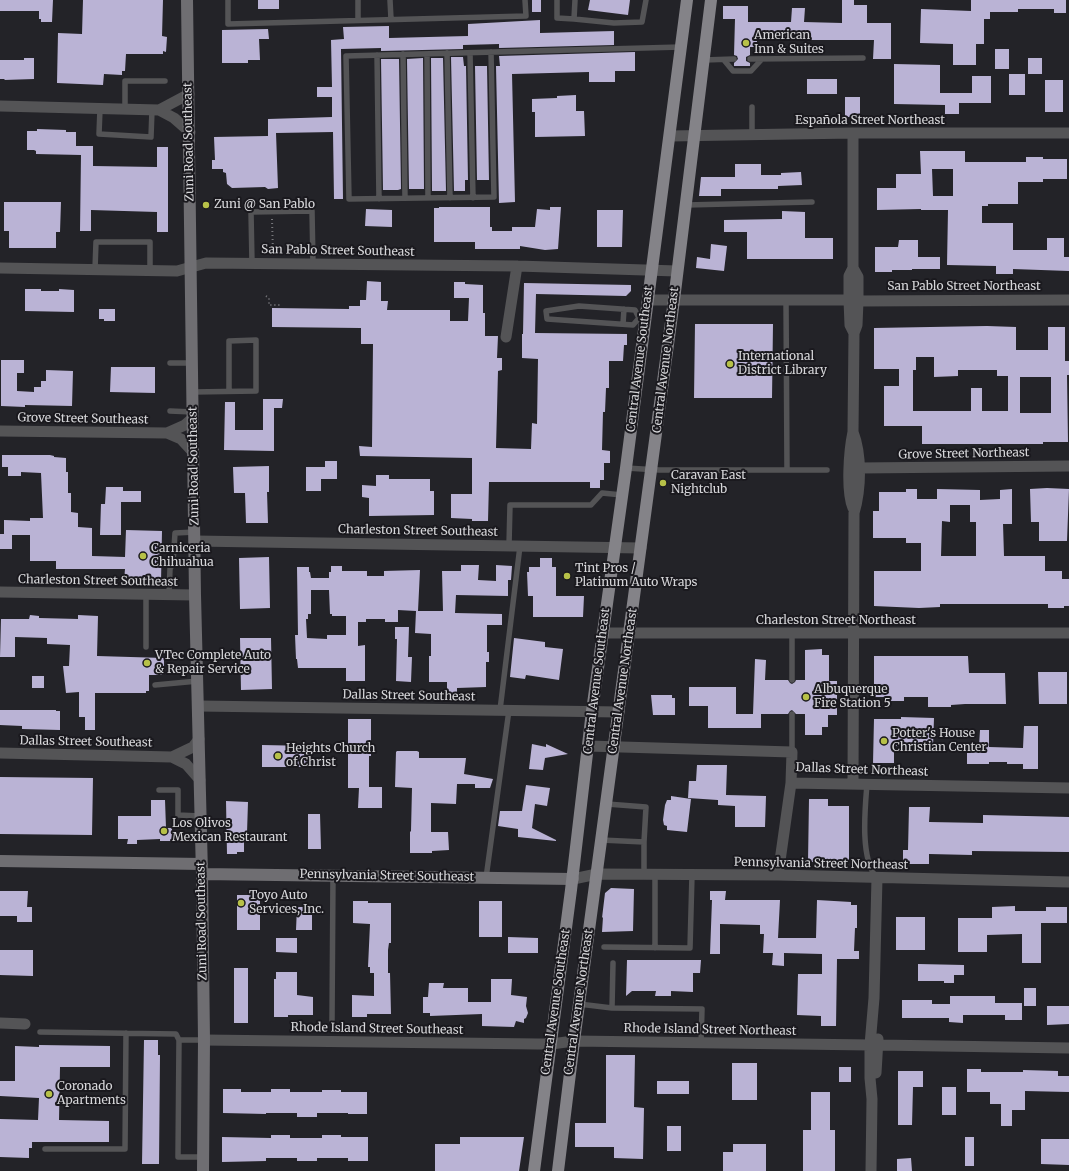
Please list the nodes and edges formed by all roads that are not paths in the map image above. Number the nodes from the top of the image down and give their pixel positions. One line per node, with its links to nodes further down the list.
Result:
1 (187, 0): 28 (street, Zuni Road Southeast)
2 (228, 0): 13 (lane)
3 (358, 0): 13 (lane)
4 (390, 0): 11 (lane)
5 (526, 0): 11 (lane)
6 (556, 0): 12 (lane)
7 (575, 0): 12 (lane)
8 (646, 0): 12 (lane)
9 (687, 0): 14 (main road, Central Avenue Southeast)
10 (712, 0): 25 (main road, Central Avenue Northeast)
11 (391, 19): 13 (lane)
12 (574, 19)
13 (358, 20)
14 (681, 47): 15 (lane); 38 (main road, Central Avenue Southeast)
15 (491, 52): 16 (lane); 43 (lane)
16 (470, 53): 19 (lane); 43 (lane)
17 (403, 54): 18 (lane); 20 (lane); 40 (lane)
18 (427, 54): 19 (lane); 41 (lane)
19 (447, 54): 42 (lane)
20 (377, 55): 44 (lane); 44 (lane)
21 (863, 58): 24 (lane)
22 (734, 59): 26 (lane)
23 (750, 59): 24 (lane)
24 (762, 59): 26 (lane)
25 (704, 60): 26 (lane); 39 (main road, Central Avenue Northeast)
26 (724, 60)
27 (165, 81): 32 (lane)
28 (189, 94): 33 (street); 34 (street, Zuni Road Southeast)
29 (0, 106): 31 (street)
30 (752, 107): 37 (lane)
31 (100, 108): 32 (street); 33 (lane)
32 (125, 109): 33 (street)
33 (156, 110): 34 (street)
34 (190, 132): 50 (street, Zuni Road Southeast)
35 (853, 133): 36 (street, Española Street Northeast); 37 (street, Española Street Northeast); 59 (street)
36 (1069, 133)
37 (752, 135): 39 (street, Española Street Northeast)
38 (670, 136): 39 (street, Española Street Northeast); 54 (main road, Central Avenue Southeast)
39 (695, 136): 46 (main road, Central Avenue Northeast)
40 (405, 198): 41 (lane); 44 (lane)
41 (428, 198): 42 (lane)
42 (450, 198): 43 (lane)
43 (473, 198)
44 (379, 199)
45 (812, 202): 46 (lane)
46 (686, 205): 55 (main road, Central Avenue Northeast)
47 (252, 263): 48 (street, San Pablo Street Southeast); 48 (lane); 50 (street, San Pablo Street Southeast)
48 (313, 264): 49 (street, San Pablo Street Southeast)
49 (517, 266): 54 (street, San Pablo Street Southeast); 64 (street)
50 (191, 267): 53 (street, San Pablo Street Southeast); 66 (street, Zuni Road Southeast)
51 (0, 268): 52 (street, San Pablo Street Southeast)
52 (95, 270): 53 (street, San Pablo Street Southeast); 53 (lane)
53 (150, 270)
54 (651, 272): 55 (street, San Pablo Street Southeast); 56 (main road, Central Avenue Southeast)
55 (677, 272): 57 (main road, Central Avenue Northeast)
56 (648, 300): 57 (street, San Pablo Street Northeast); 62 (main road, Central Avenue Southeast)
57 (674, 300): 58 (street, San Pablo Street Northeast); 78 (main road, Central Avenue Northeast)
58 (786, 300): 59 (street, San Pablo Street Northeast); 79 (lane)
59 (853, 300): 60 (street, San Pablo Street Northeast); 72 (street)
60 (1069, 300)
61 (624, 309): 62 (lane); 63 (lane); 63 (lane)
62 (643, 318): 63 (lane); 76 (main road, Central Avenue Southeast)
63 (623, 324)
64 (506, 337)
65 (170, 363): 66 (lane)
66 (192, 363): 68 (street, Zuni Road Southeast)
67 (229, 391): 67 (lane); 68 (lane)
68 (193, 392): 70 (street, Zuni Road Southeast)
69 (170, 411): 70 (lane)
70 (194, 415): 73 (street, Grove Street Southeast); 74 (street, Zuni Road Southeast)
71 (0, 431): 73 (street, Grove Street Southeast)
72 (853, 432): 77 (street); 82 (street)
73 (167, 433): 74 (street, Grove Street Southeast)
74 (194, 452): 83 (street, Zuni Road Southeast)
75 (1069, 466): 77 (street, Grove Street Northeast)
76 (626, 468): 78 (lane); 81 (main road, Central Avenue Southeast)
77 (859, 468): 82 (street)
78 (651, 470): 79 (lane); 86 (main road, Central Avenue Northeast)
79 (787, 470): 80 (lane)
80 (827, 470)
81 (622, 495): 84 (lane); 85 (main road, Central Avenue Southeast)
82 (854, 513): 95 (street)
83 (195, 536): 84 (street, Charleston Street Southeast); 89 (lane); 90 (street, Zuni Road Southeast)
84 (515, 545): 85 (street, Charleston Street Southeast); 101 (lane)
85 (615, 547): 86 (street, Charleston Street Southeast); 91 (main road, Central Avenue Southeast)
86 (641, 548): 92 (main road, Central Avenue Northeast)
87 (0, 592): 88 (street, Charleston Street Southeast)
88 (146, 594): 89 (street, Charleston Street Southeast); 96 (lane)
89 (169, 594): 90 (street, Charleston Street Southeast)
90 (195, 595): 98 (street, Zuni Road Southeast)
91 (602, 633): 92 (street, Charleston Street Northeast); 102 (main road, Central Avenue Southeast)
92 (629, 633): 94 (street, Charleston Street Northeast); 103 (main road, Central Avenue Northeast)
93 (1069, 633): 95 (street, Charleston Street Northeast)
94 (792, 634): 95 (street, Charleston Street Northeast); 97 (lane)
95 (855, 634): 113 (street)
96 (146, 647)
97 (792, 680)
98 (198, 681): 99 (lane); 100 (street, Zuni Road Southeast)
99 (155, 685)
100 (199, 706): 101 (street, Dallas Street Southeast); 105 (street, Zuni Road Southeast)
101 (504, 710): 102 (street, Dallas Street Southeast); 128 (lane)
102 (592, 711): 103 (street, Dallas Street Southeast); 106 (main road, Central Avenue Southeast)
103 (619, 712): 107 (main road, Central Avenue Northeast)
104 (792, 714): 108 (lane)
105 (199, 739): 110 (street, Dallas Street Southeast); 111 (street, Zuni Road Southeast)
106 (588, 746): 107 (street, Dallas Street Northeast); 130 (main road, Central Avenue Southeast)
107 (614, 748): 108 (street, Dallas Street Northeast); 117 (main road, Central Avenue Northeast)
108 (792, 752): 112 (street, Dallas Street Northeast)
109 (0, 753): 110 (street, Dallas Street Southeast)
110 (172, 757): 111 (street)
111 (200, 780): 118 (street, Zuni Road Southeast)
112 (790, 783): 113 (street, Dallas Street Northeast); 126 (street)
113 (854, 783): 114 (street, Dallas Street Northeast)
114 (866, 784): 115 (street, Dallas Street Northeast); 129 (lane)
115 (1069, 788)
116 (159, 790): 118 (lane)
117 (607, 804): 119 (main road, Central Avenue Northeast); 120 (lane)
118 (201, 816): 122 (street, Zuni Road Southeast)
119 (601, 840): 120 (lane); 123 (main road, Central Avenue Northeast)
120 (644, 842): 124 (lane)
121 (0, 861): 122 (street, Pennsylvania Street Southeast)
122 (202, 869): 127 (street, Pennsylvania Street Southeast); 143 (street, Zuni Road Southeast)
123 (597, 874): 124 (street, Pennsylvania Street Northeast); 130 (street, Pennsylvania Street Northeast); 135 (main road, Central Avenue Northeast)
124 (650, 875): 125 (street, Pennsylvania Street Northeast); 133 (lane)
125 (692, 875): 126 (street, Pennsylvania Street Northeast); 133 (lane)
126 (778, 875): 129 (street, Pennsylvania Street Northeast)
127 (333, 876): 128 (street, Pennsylvania Street Southeast); 137 (lane)
128 (486, 878): 130 (street, Pennsylvania Street Southeast)
129 (877, 878): 131 (street, Pennsylvania Street Northeast); 147 (street)
130 (573, 879): 146 (main road, Central Avenue Southeast)
131 (1069, 882)
132 (604, 947): 133 (lane)
133 (655, 948)
134 (613, 963): 136 (lane)
135 (579, 1004): 136 (lane); 144 (main road, Central Avenue Northeast)
136 (612, 1008): 145 (lane)
137 (332, 1021)
138 (0, 1023): 139 (street)
139 (26, 1024)
140 (40, 1032): 141 (lane)
141 (126, 1033): 142 (lane); 149 (lane)
142 (179, 1040): 143 (lane); 150 (lane)
143 (204, 1040): 146 (street, Rhode Island Street Southeast); 150 (street, Zuni Road Southeast)
144 (574, 1041): 145 (street, Rhode Island Street Northeast); 146 (street, Rhode Island Street Northeast); 153 (main road, Central Avenue Northeast)
145 (701, 1043): 147 (street, Rhode Island Street Northeast)
146 (551, 1044): 152 (main road, Central Avenue Southeast)
147 (874, 1045): 148 (street, Rhode Island Street Northeast); 154 (street)
148 (1069, 1048)
149 (45, 1149)
150 (203, 1157): 151 (street, Zuni Road Southeast)
151 (203, 1171)
152 (534, 1171)
153 (558, 1171)
154 (871, 1171)

